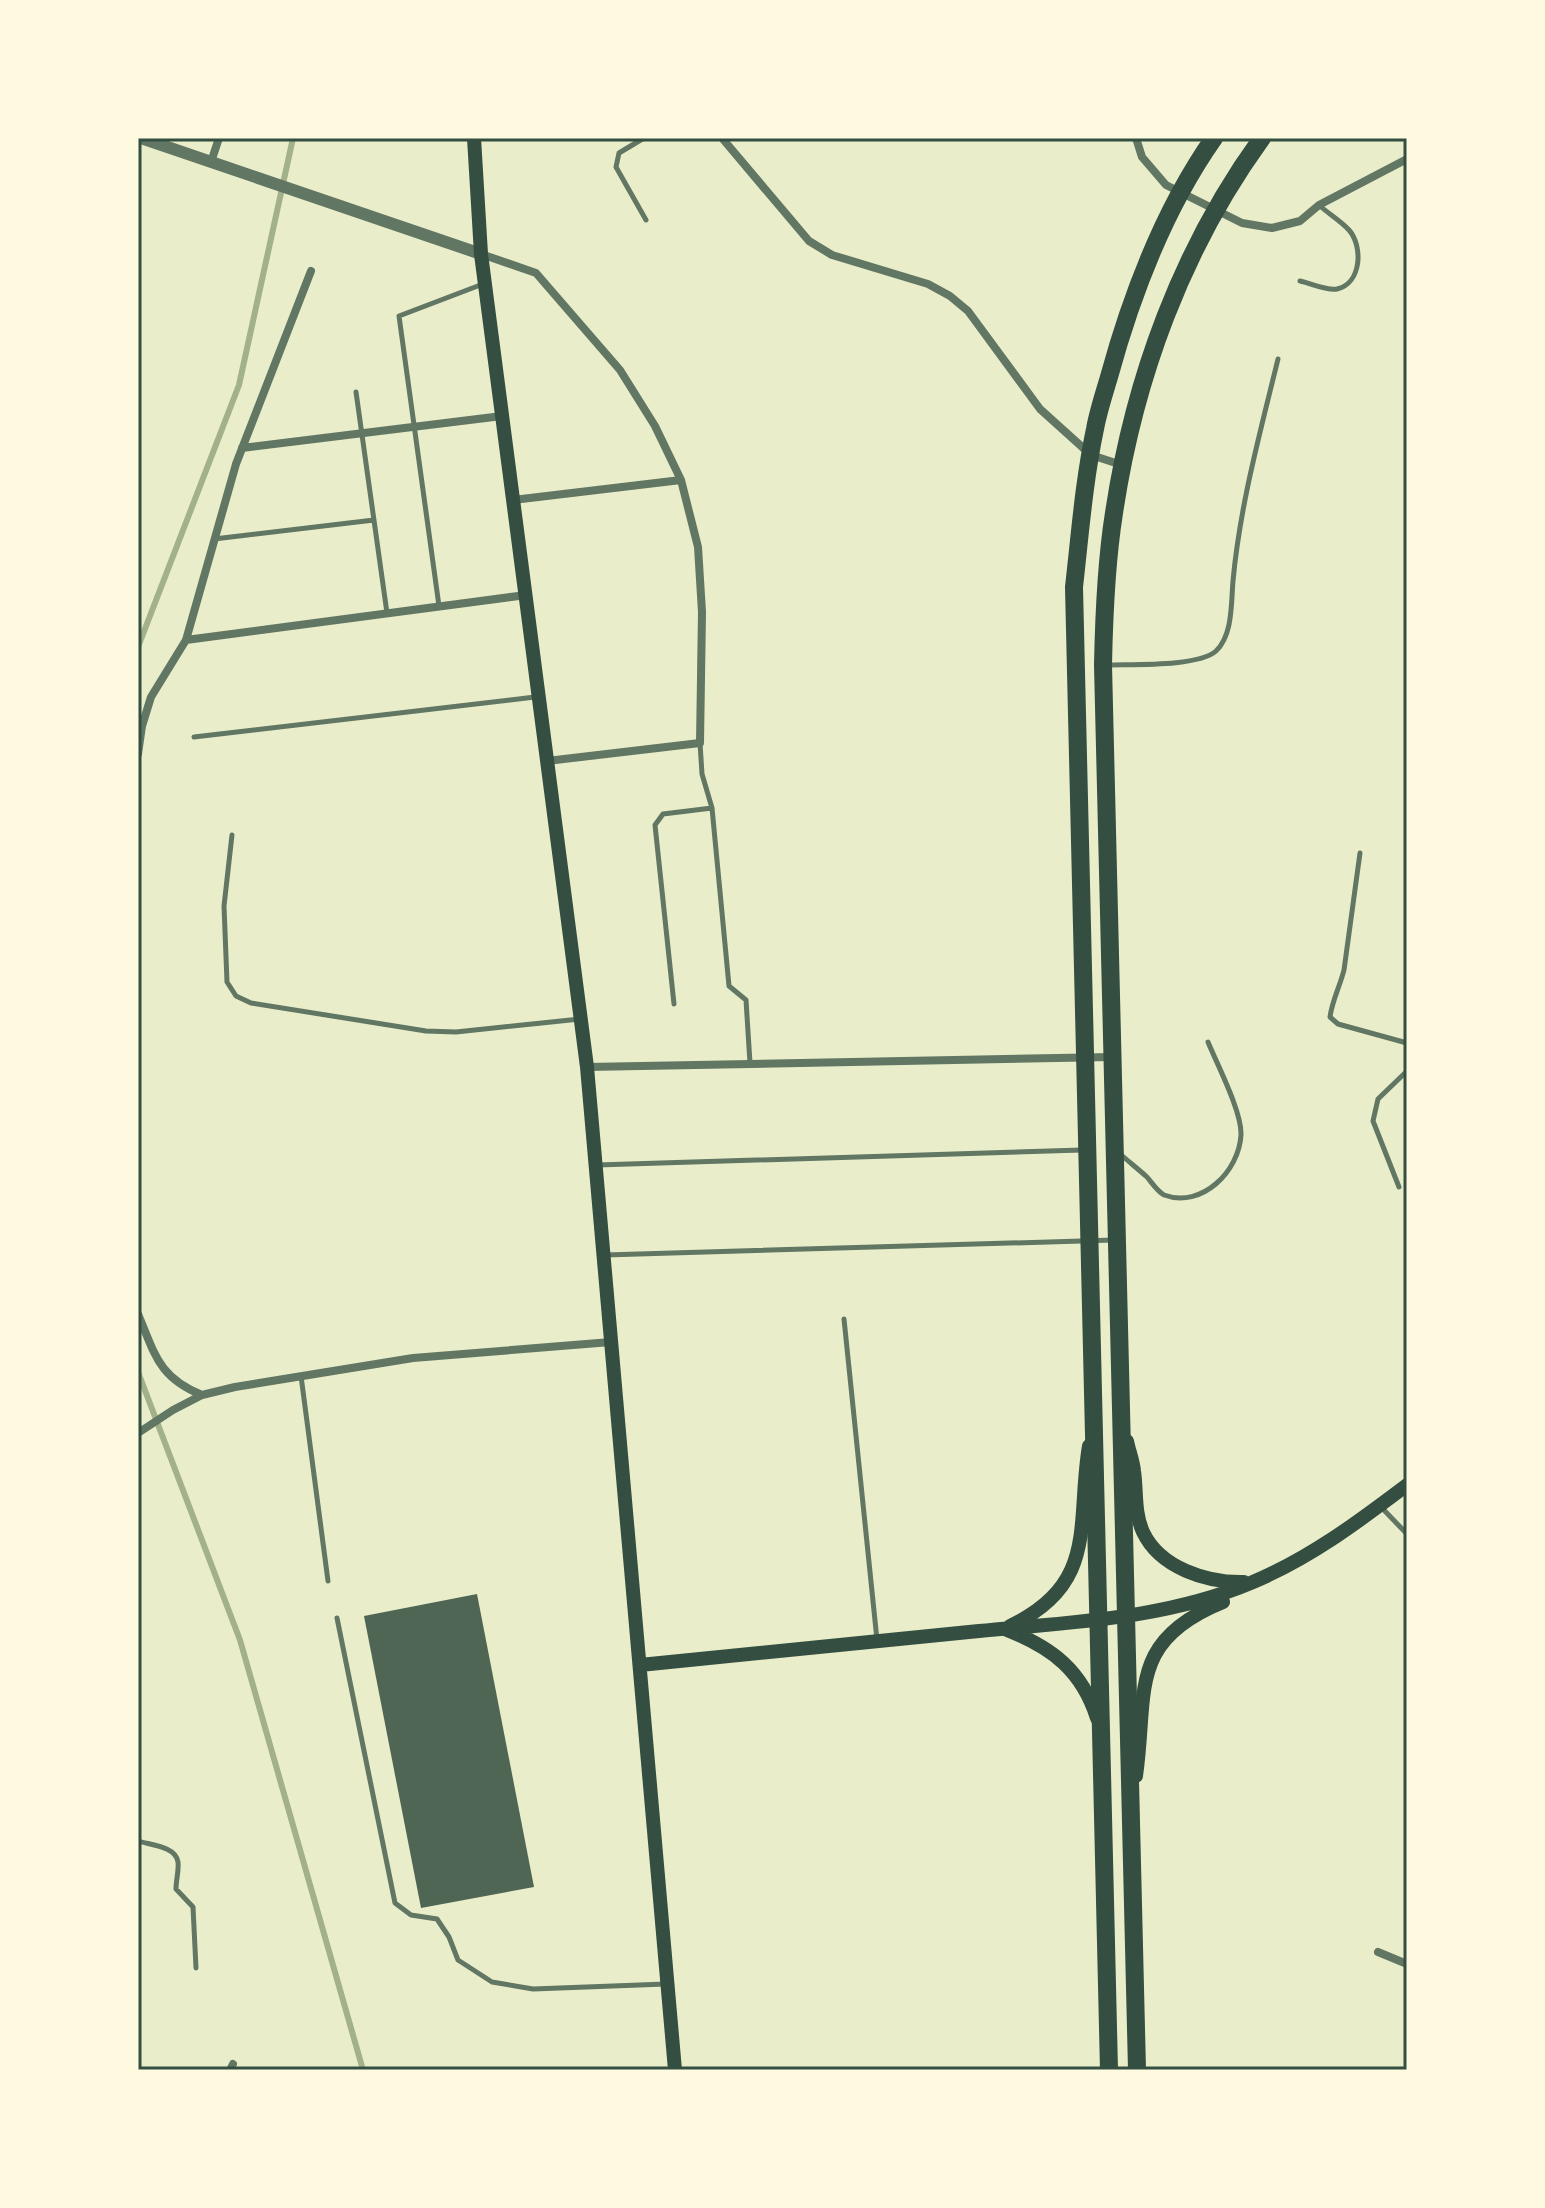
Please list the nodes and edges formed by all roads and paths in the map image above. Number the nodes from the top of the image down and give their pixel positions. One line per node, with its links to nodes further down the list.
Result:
1 (141, 138): 10 (street)
2 (219, 138): 10 (street)
3 (474, 138): 15 (main road)
4 (644, 138): 14 (lane)
5 (722, 138): 25 (street)
6 (1136, 138): 11 (street)
7 (1214, 138): 11 (highway)
8 (1262, 138): 13 (highway)
9 (1407, 159): 12 (street)
10 (211, 162): 15 (street)
11 (1181, 194): 13 (street); 25 (highway)
12 (1319, 205): 13 (street); 17 (lane)
13 (1215, 211): 26 (highway)
14 (646, 220)
15 (481, 254): 18 (main road); 27 (street)
16 (311, 271): 24 (street)
17 (1300, 281)
18 (485, 283): 21 (main road); 22 (lane)
19 (1278, 359): 36 (lane)
20 (356, 392): 23 (lane)
21 (502, 416): 22 (street); 28 (main road)
22 (414, 427): 23 (street); 32 (lane)
23 (362, 434): 24 (street); 29 (lane)
24 (242, 448): 30 (street)
25 (1091, 455): 26 (street); 35 (highway)
26 (1122, 465): 36 (highway)
27 (681, 480): 28 (street); 39 (street)
28 (513, 500): 31 (main road)
29 (374, 520): 30 (lane); 33 (lane)
30 (214, 539): 34 (street)
31 (526, 595): 32 (street); 37 (main road)
32 (439, 606): 33 (street)
33 (387, 613): 34 (street)
34 (186, 640): 40 (street)
35 (1074, 665): 36 (lane); 49 (highway)
36 (1103, 665): 50 (highway)
37 (539, 696): 38 (lane); 41 (main road)
38 (194, 737)
39 (700, 743): 41 (street); 42 (lane)
40 (138, 754)
41 (547, 761): 46 (main road)
42 (712, 808): 45 (lane); 51 (lane)
43 (232, 835): 46 (lane)
44 (1360, 853): 48 (lane)
45 (674, 1004)
46 (581, 1019): 52 (main road)
47 (1208, 1042): 54 (lane)
48 (1407, 1043)
49 (1084, 1057): 50 (street); 51 (street); 55 (highway)
50 (1112, 1057): 54 (highway)
51 (750, 1063): 52 (street)
52 (587, 1067): 56 (main road)
53 (1407, 1071): 57 (lane)
54 (1115, 1149): 55 (lane); 58 (highway)
55 (1087, 1150): 56 (lane); 59 (highway)
56 (596, 1165): 60 (main road)
57 (1399, 1187)
58 (1117, 1240): 59 (lane); 66 (highway)
59 (1089, 1241): 60 (lane); 67 (highway)
60 (604, 1255): 63 (main road)
61 (138, 1314): 65 (street)
62 (844, 1319): 78 (lane)
63 (611, 1342): 64 (street); 79 (main road)
64 (301, 1376): 65 (street); 72 (lane)
65 (202, 1395): 68 (street)
66 (1121, 1416): 73 (main road); 74 (highway)
67 (1093, 1418): 76 (highway); 77 (main road)
68 (138, 1433)
69 (1407, 1485): 70 (main road)
70 (1380, 1506): 71 (lane); 73 (main road)
71 (1407, 1534)
72 (328, 1581)
73 (1252, 1582): 74 (main road); 81 (main road)
74 (1126, 1616): 76 (main road); 81 (highway)
75 (337, 1618): 86 (lane)
76 (1098, 1620): 77 (main road); 80 (highway)
77 (1003, 1629): 78 (main road); 80 (main road)
78 (877, 1642): 79 (main road)
79 (640, 1665): 86 (main road)
80 (1101, 1732): 88 (highway)
81 (1131, 1808): 89 (highway)
82 (138, 1841): 85 (lane)
83 (1378, 1952): 84 (street)
84 (1407, 1964)
85 (196, 1968)
86 (668, 1984): 87 (main road)
87 (675, 2070)
88 (1109, 2070)
89 (1137, 2070)

